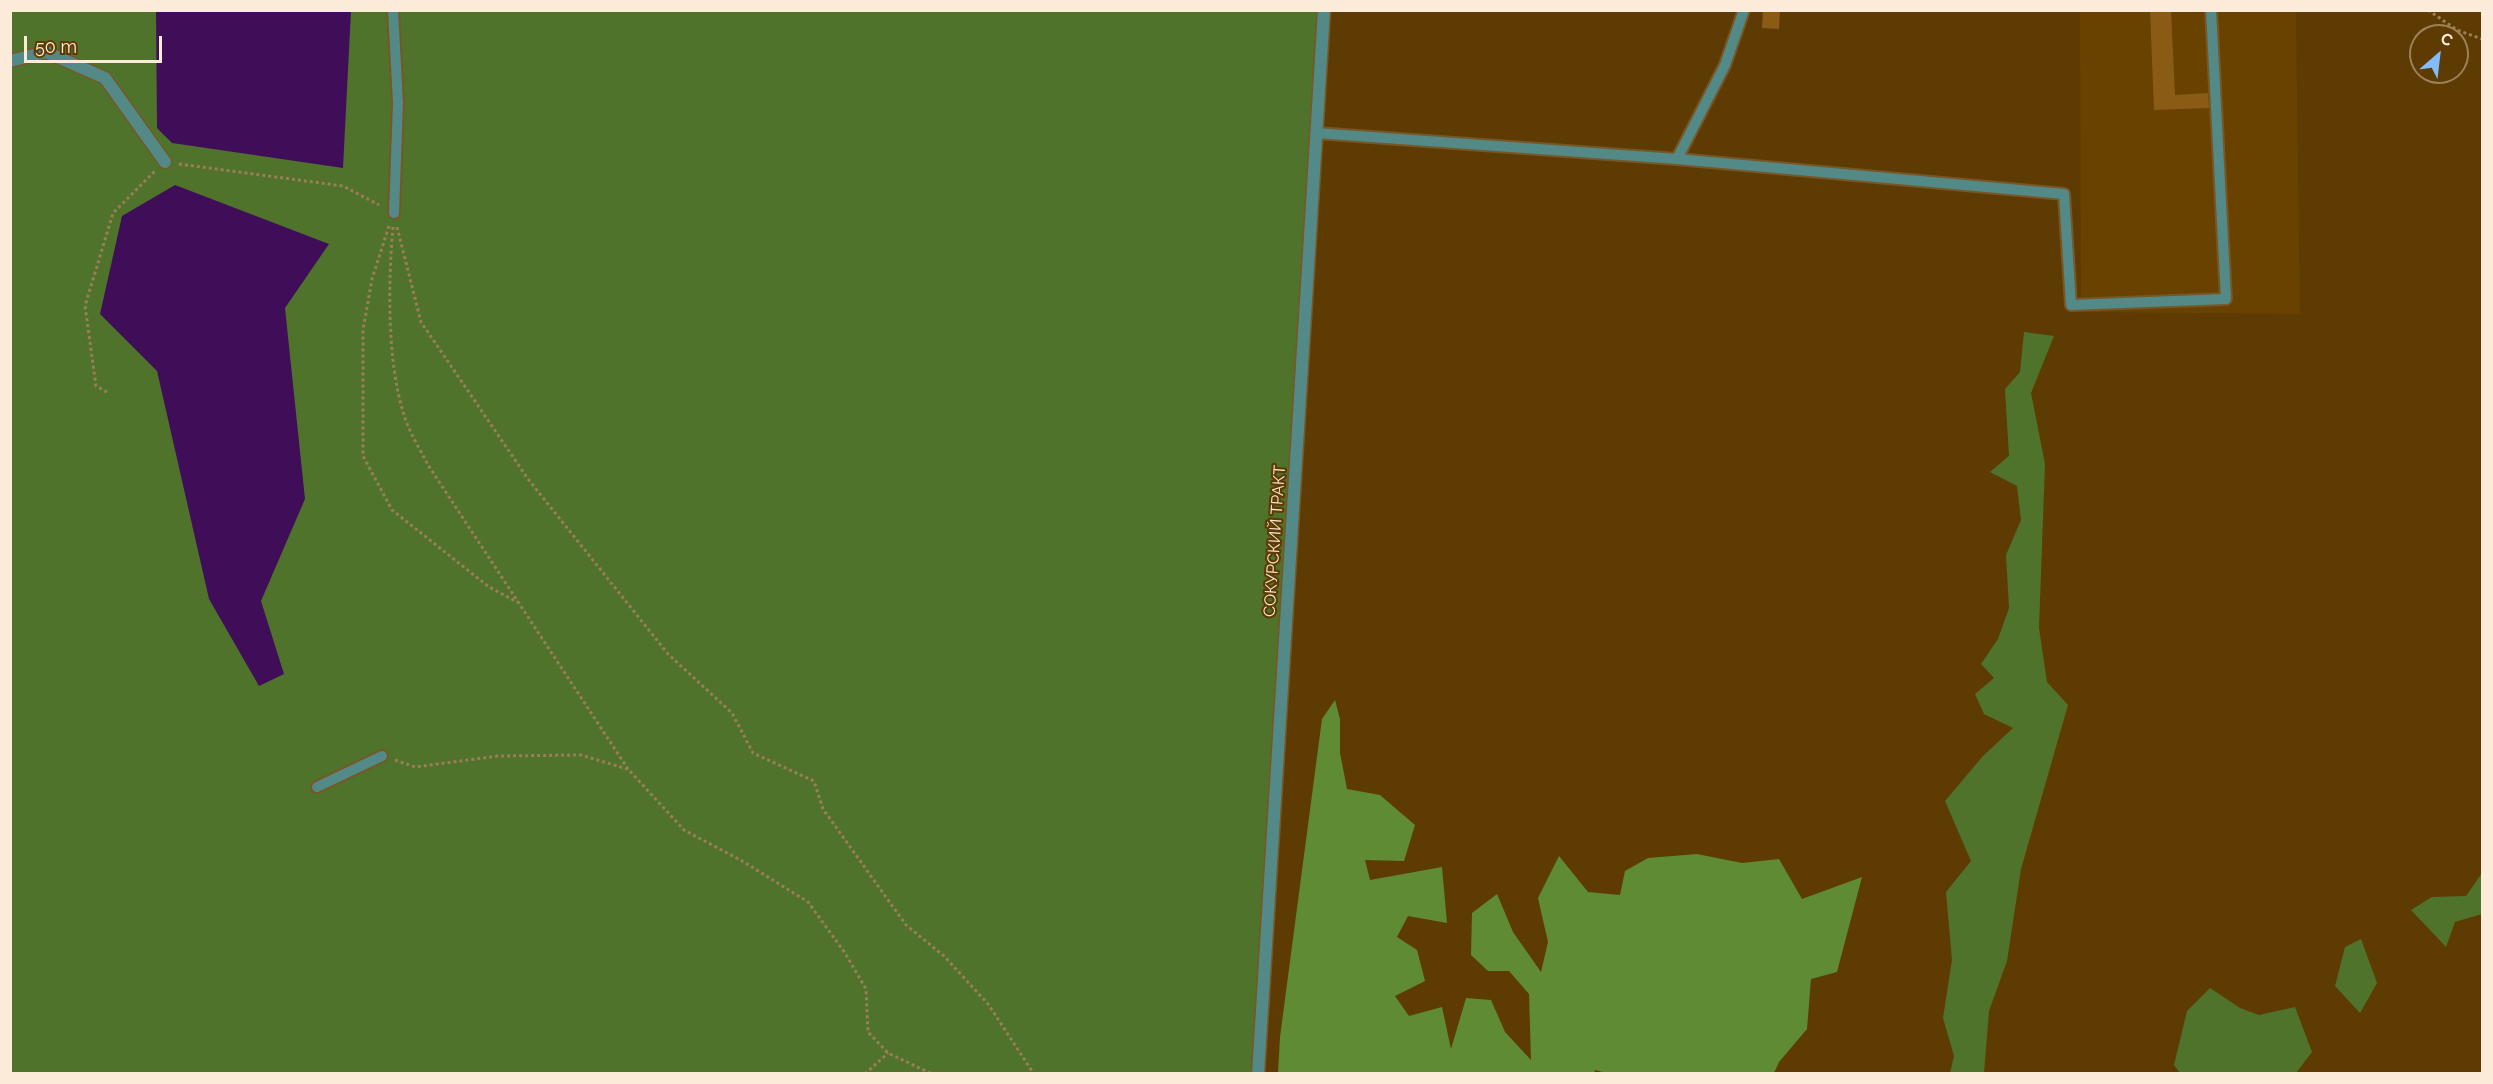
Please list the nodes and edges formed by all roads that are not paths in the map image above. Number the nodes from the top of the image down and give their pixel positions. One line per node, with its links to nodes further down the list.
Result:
1 (393, 10): 9 (lane)
2 (1324, 10): 6 (street, СОКУРСКИЙ ТРАКТ)
3 (1744, 10): 7 (lane)
4 (2211, 10): 7 (lane)
5 (10, 61): 8 (street)
6 (1316, 133): 7 (lane); 12 (street, СОКУРСКИЙ ТРАКТ)
7 (1677, 159)
8 (165, 162)
9 (394, 213)
10 (382, 756): 11 (lane)
11 (317, 787)
12 (1258, 1074)

